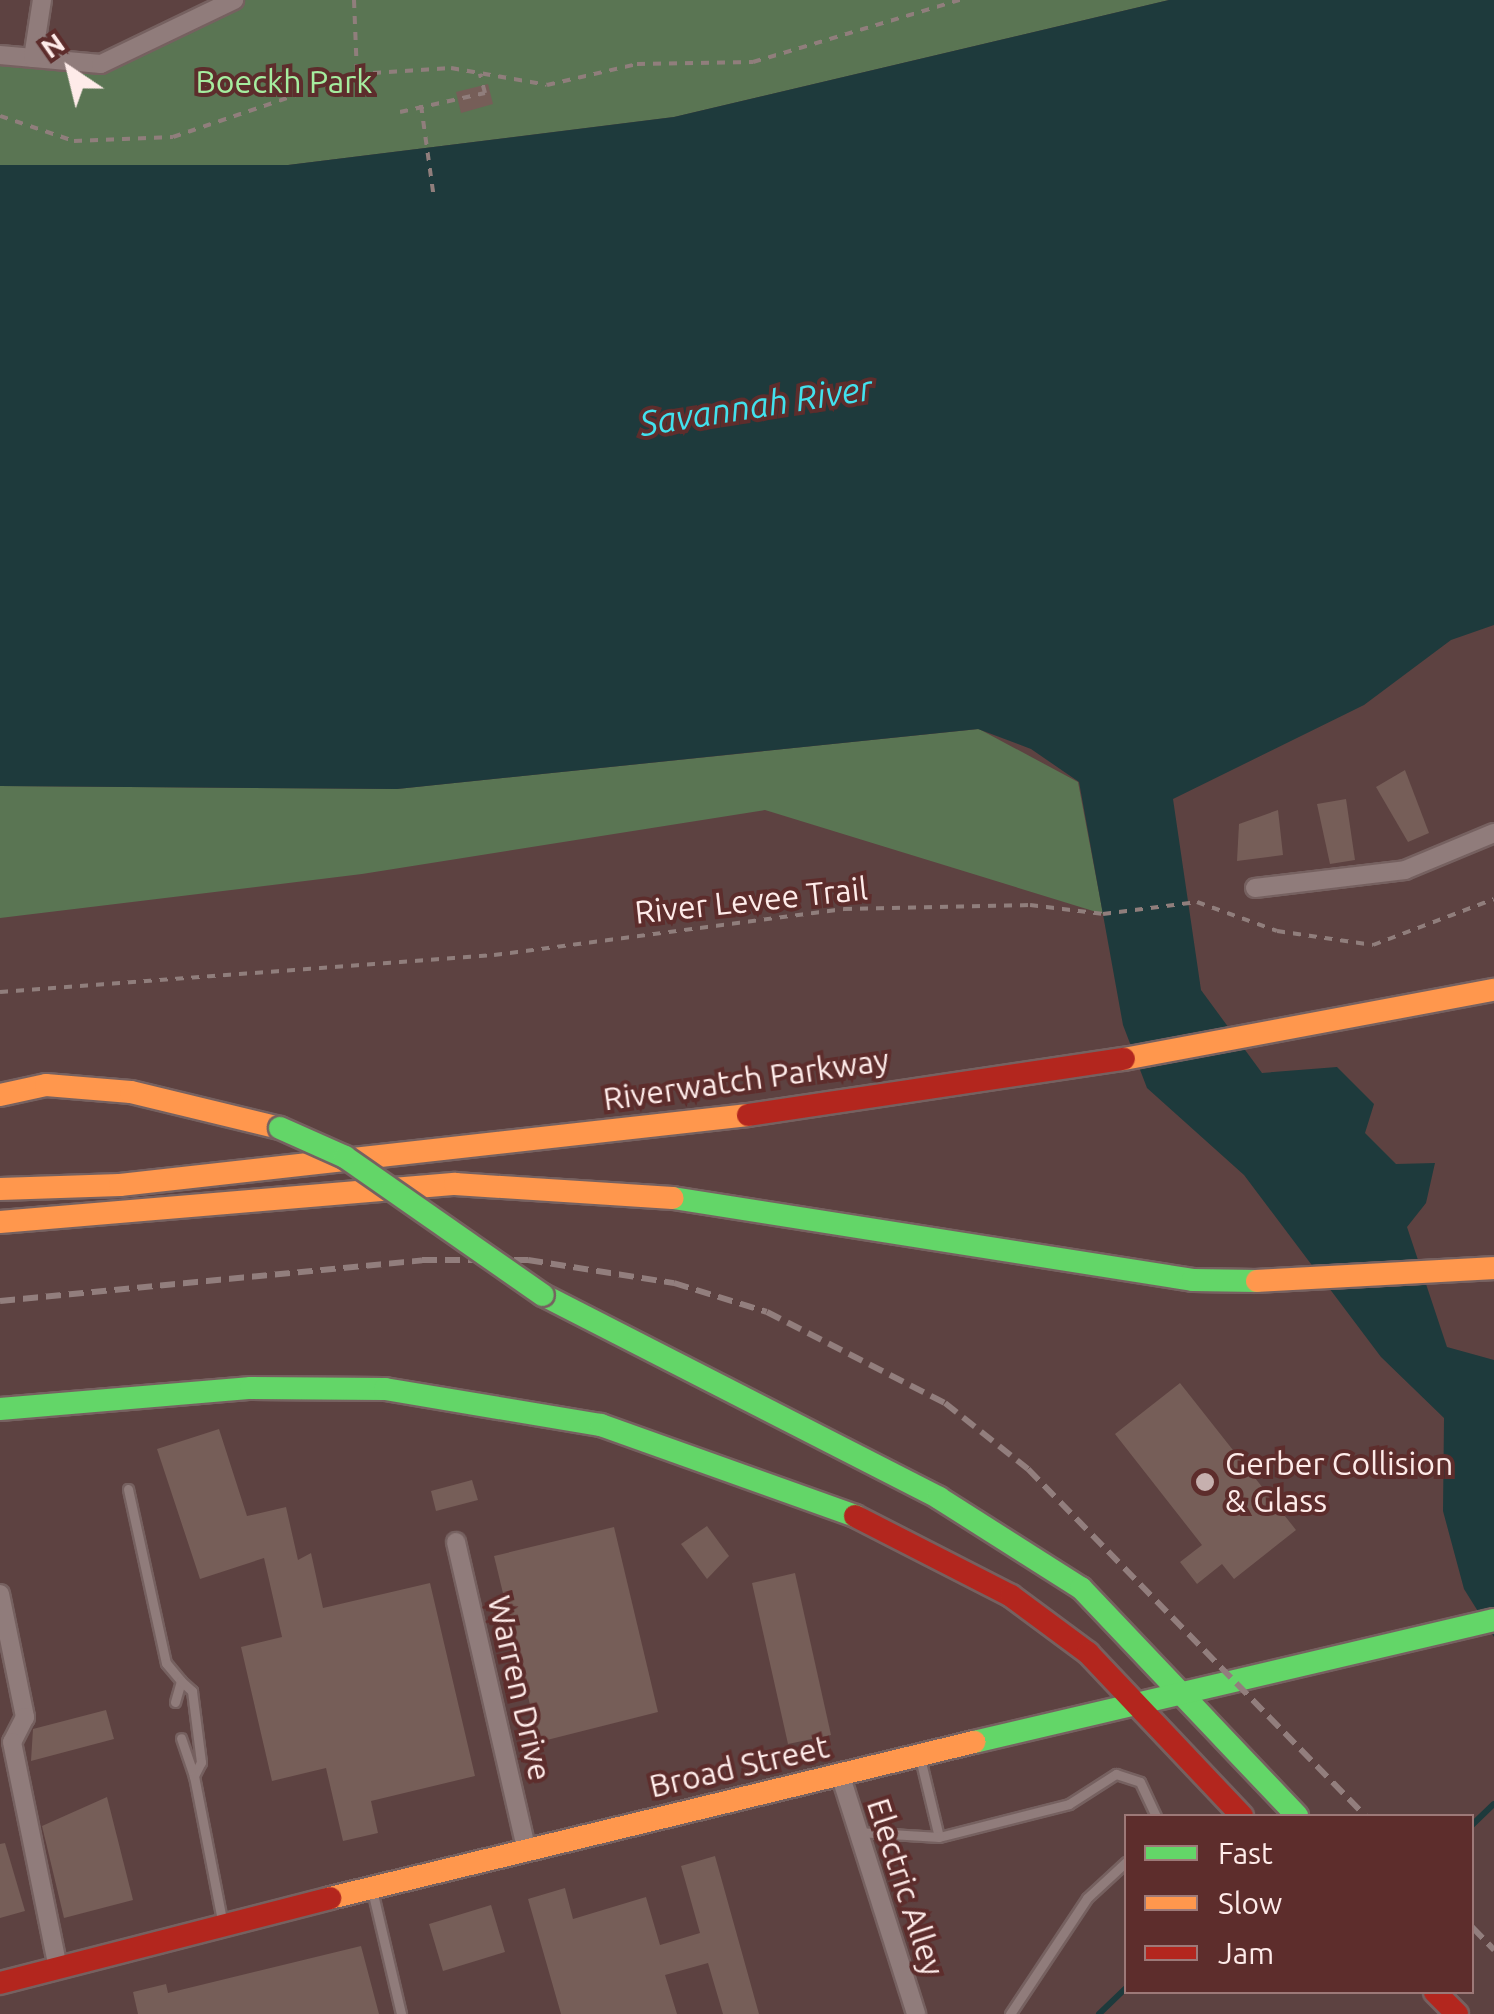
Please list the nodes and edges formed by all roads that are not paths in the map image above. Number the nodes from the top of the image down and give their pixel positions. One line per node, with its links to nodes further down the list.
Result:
1 (42, 0): 4 (street)
2 (234, 0): 4 (street)
3 (0, 56): 4 (street)
4 (34, 58)
5 (1494, 833): 6 (street)
6 (1255, 888)
7 (1494, 990): 9 (main road, Riverwatch Parkway)
8 (0, 1094): 18 (main road, bridge)
9 (0, 1189)
10 (0, 1222): 11 (main road)
11 (1494, 1268)
12 (0, 1408): 20 (main road)
13 (128, 1489): 17 (lane)
14 (456, 1542): 30 (street, Warren Drive)
15 (0, 1594): 34 (street)
16 (1494, 1620): 18 (main road, Broad Street)
17 (181, 1681): 19 (lane); 23 (lane)
18 (1187, 1695): 20 (main road, Broad Street); 27 (main road)
19 (175, 1702)
20 (1137, 1705): 22 (main road, Broad Street); 25 (main road)
21 (181, 1738): 23 (lane)
22 (920, 1758): 24 (main road, Broad Street); 29 (lane)
23 (194, 1776): 33 (lane)
24 (841, 1777): 28 (street, Electric Alley); 30 (main road, Broad Street)
25 (1238, 1812)
26 (1155, 1814): 29 (lane)
27 (1295, 1814)
28 (852, 1831): 29 (lane); 38 (street, Electric Alley)
29 (939, 1837)
30 (526, 1847): 32 (main road, Broad Street)
31 (1124, 1864): 39 (lane)
32 (372, 1890): 33 (main road, Broad Street); 37 (lane)
33 (223, 1928): 34 (main road, Broad Street)
34 (58, 1968): 35 (main road, Broad Street)
35 (0, 1983)
36 (1437, 1994): 40 (main road)
37 (402, 2014)
38 (916, 2014)
39 (1010, 2014)
40 (1456, 2014)

